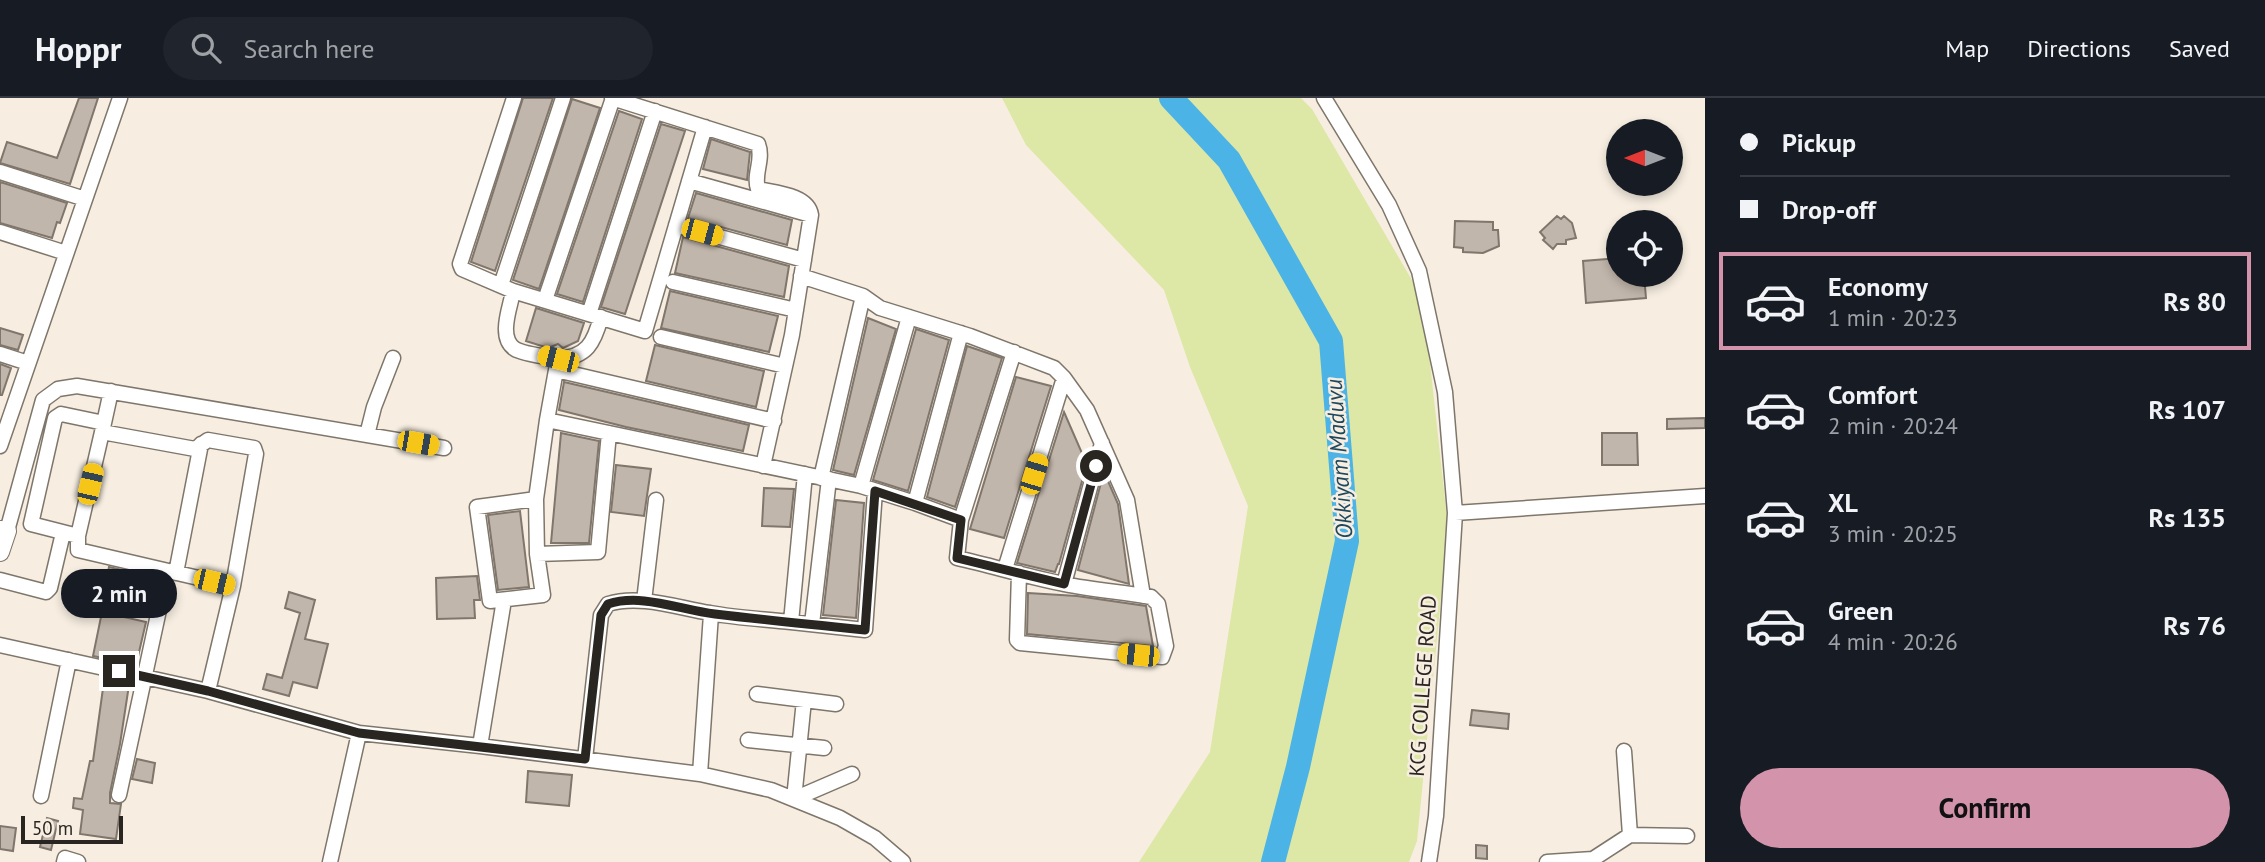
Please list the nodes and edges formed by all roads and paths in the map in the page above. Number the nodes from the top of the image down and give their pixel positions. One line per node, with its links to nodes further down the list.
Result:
1 (120, 98): 10 (street)
2 (514, 98): 18 (street)
3 (563, 98): 18 (street)
4 (612, 98): 6 (street); 20 (street)
5 (1324, 98): 52 (street, KCG COLLEGE ROAD)
6 (655, 111): 7 (street); 22 (street)
7 (705, 127): 9 (street); 11 (street)
8 (0, 172): 10 (street)
9 (689, 181): 11 (street); 12 (street)
10 (85, 199): 14 (street)
11 (811, 215): 15 (street)
12 (676, 225): 15 (street); 22 (street)
13 (0, 232): 14 (street)
14 (66, 253): 29 (street)
15 (804, 260): 16 (street)
16 (801, 276): 19 (street); 21 (street)
17 (673, 282): 21 (street)
18 (507, 288): 20 (street); 30 (street)
19 (863, 296): 23 (street); 46 (street)
20 (545, 300): 22 (street)
21 (796, 310): 31 (street)
22 (595, 315): 30 (street)
23 (909, 317): 24 (street); 47 (street)
24 (961, 334): 26 (street); 51 (street)
25 (661, 337): 31 (street)
26 (1014, 352): 32 (street); 53 (street)
27 (0, 354): 29 (street)
28 (393, 358): 39 (street)
29 (28, 363): 36 (street)
30 (557, 365): 34 (street); 35 (street)
31 (785, 366): 35 (street)
32 (1064, 378): 40 (street); 59 (street)
33 (111, 391): 37 (street); 39 (street); 54 (street)
34 (547, 420): 38 (street); 49 (street)
35 (774, 421): 44 (street)
36 (4, 423): 42 (street)
37 (103, 428): 41 (street); 55 (street); 56 (street)
38 (609, 433): 44 (street); 58 (street)
39 (367, 435): 43 (street)
40 (1102, 443): 62 (street); 64 (street)
41 (201, 444): 60 (street); 63 (street)
42 (0, 446)
43 (443, 448)
44 (763, 466): 45 (street)
45 (805, 474): 46 (street); 70 (street)
46 (825, 479): 47 (street); 69 (street)
47 (868, 489): 51 (street); 69 (street)
48 (1705, 496): 52 (street)
49 (536, 499): 58 (street); 65 (street)
50 (656, 500): 66 (street)
51 (915, 503): 53 (street)
52 (1455, 513): 97 (street, KCG COLLEGE ROAD)
53 (961, 520): 59 (street)
54 (4, 531): 57 (street)
55 (63, 533): 56 (street); 61 (street)
56 (78, 536): 60 (street)
57 (0, 552)
58 (537, 554): 65 (street)
59 (1012, 571): 62 (street); 64 (street)
60 (176, 573): 63 (street)
61 (0, 580)
62 (1064, 584): 64 (street)
63 (233, 586): 74 (street)
64 (1143, 596)
65 (504, 600): 80 (street)
66 (644, 601): 68 (street); 84 (street)
67 (159, 610): 73 (street)
68 (711, 614): 70 (street); 85 (street)
69 (813, 620): 70 (street)
70 (791, 622)
71 (0, 645): 72 (street)
72 (69, 660): 73 (street); 88 (street)
73 (144, 677): 74 (street); 87 (street)
74 (208, 691): 78 (street)
75 (757, 694): 76 (street)
76 (804, 700): 77 (street); 81 (street)
77 (836, 704)
78 (359, 733): 80 (street); 95 (street)
79 (748, 740): 81 (street)
80 (480, 746): 84 (street)
81 (799, 746): 82 (street); 89 (street)
82 (824, 748)
83 (1624, 751): 90 (street)
84 (585, 759): 85 (street)
85 (700, 774): 89 (street)
86 (852, 774): 89 (street)
87 (119, 795)
88 (41, 796)
89 (794, 799): 96 (street)
90 (1630, 835): 91 (street); 92 (street)
91 (1687, 835)
92 (1593, 860): 98 (street)
93 (64, 862): 94 (street)
94 (78, 862)
95 (330, 862)
96 (903, 862)
97 (1429, 862)
98 (1547, 862)

